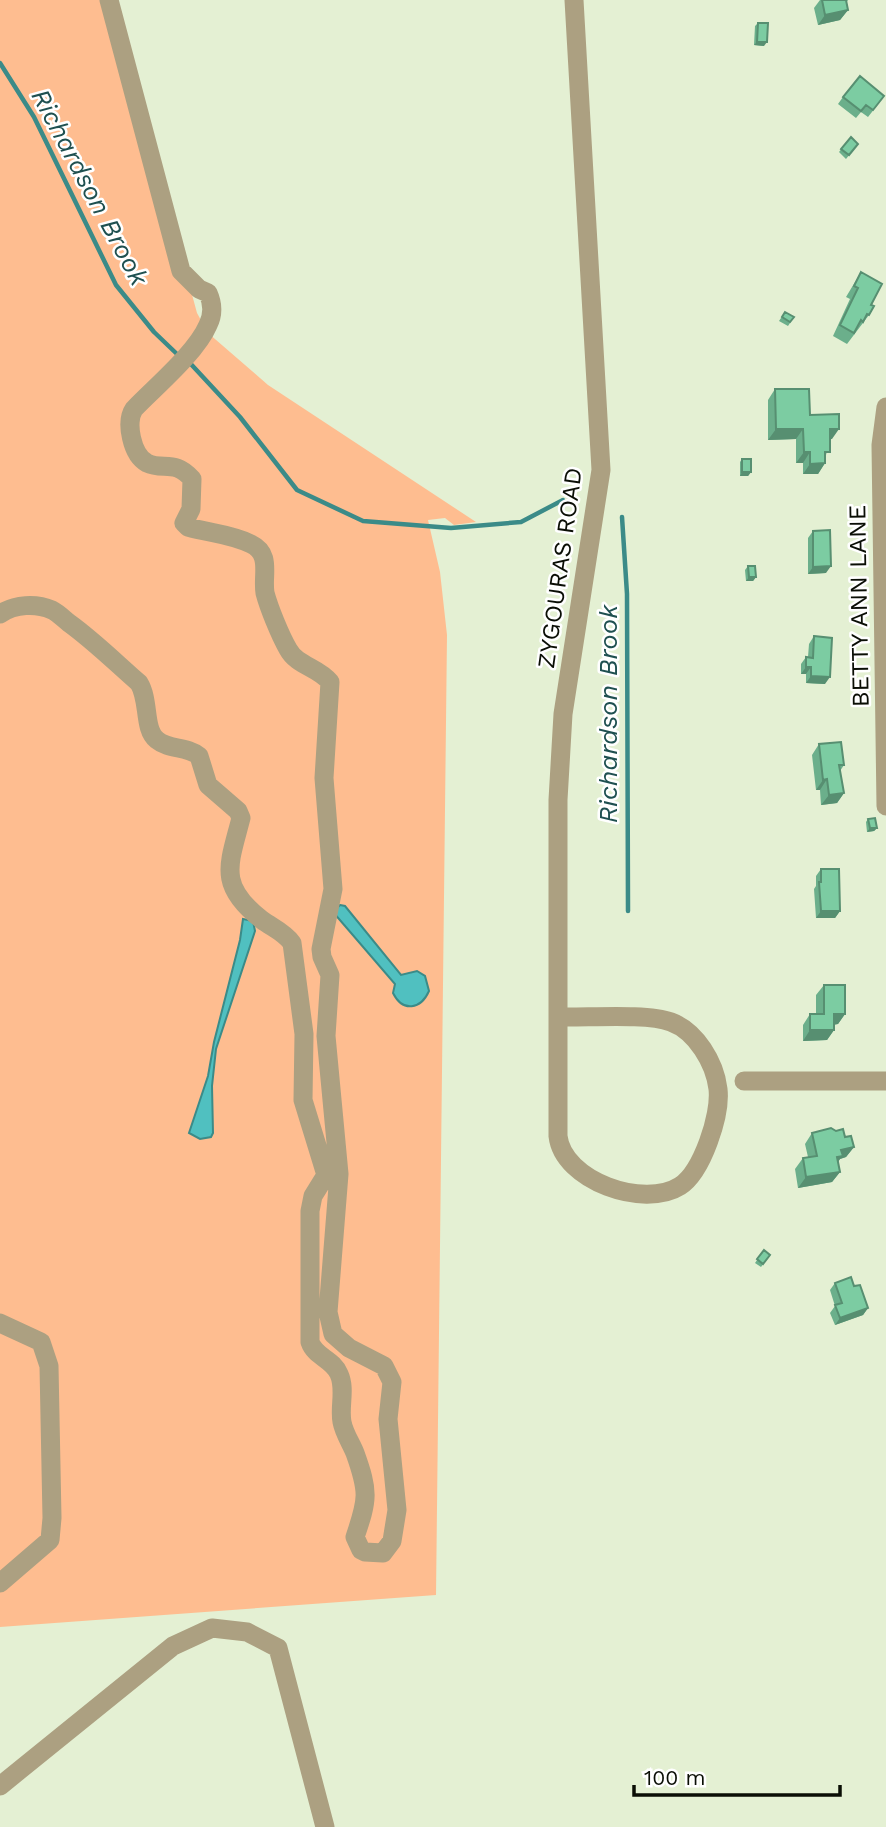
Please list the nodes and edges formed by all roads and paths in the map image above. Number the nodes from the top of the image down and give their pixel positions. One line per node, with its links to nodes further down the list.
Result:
1 (109, 0): 4 (street)
2 (574, 0): 6 (street, ZYGOURAS ROAD)
3 (886, 407): 5 (street, BETTY ANN LANE)
4 (0, 614)
5 (886, 806)
6 (558, 1017): 6 (street, ZYGOURAS ROAD)
7 (744, 1081): 8 (street)
8 (886, 1081)
9 (0, 1323): 10 (street)
10 (0, 1583)
11 (0, 1786): 12 (street)
12 (325, 1827)

